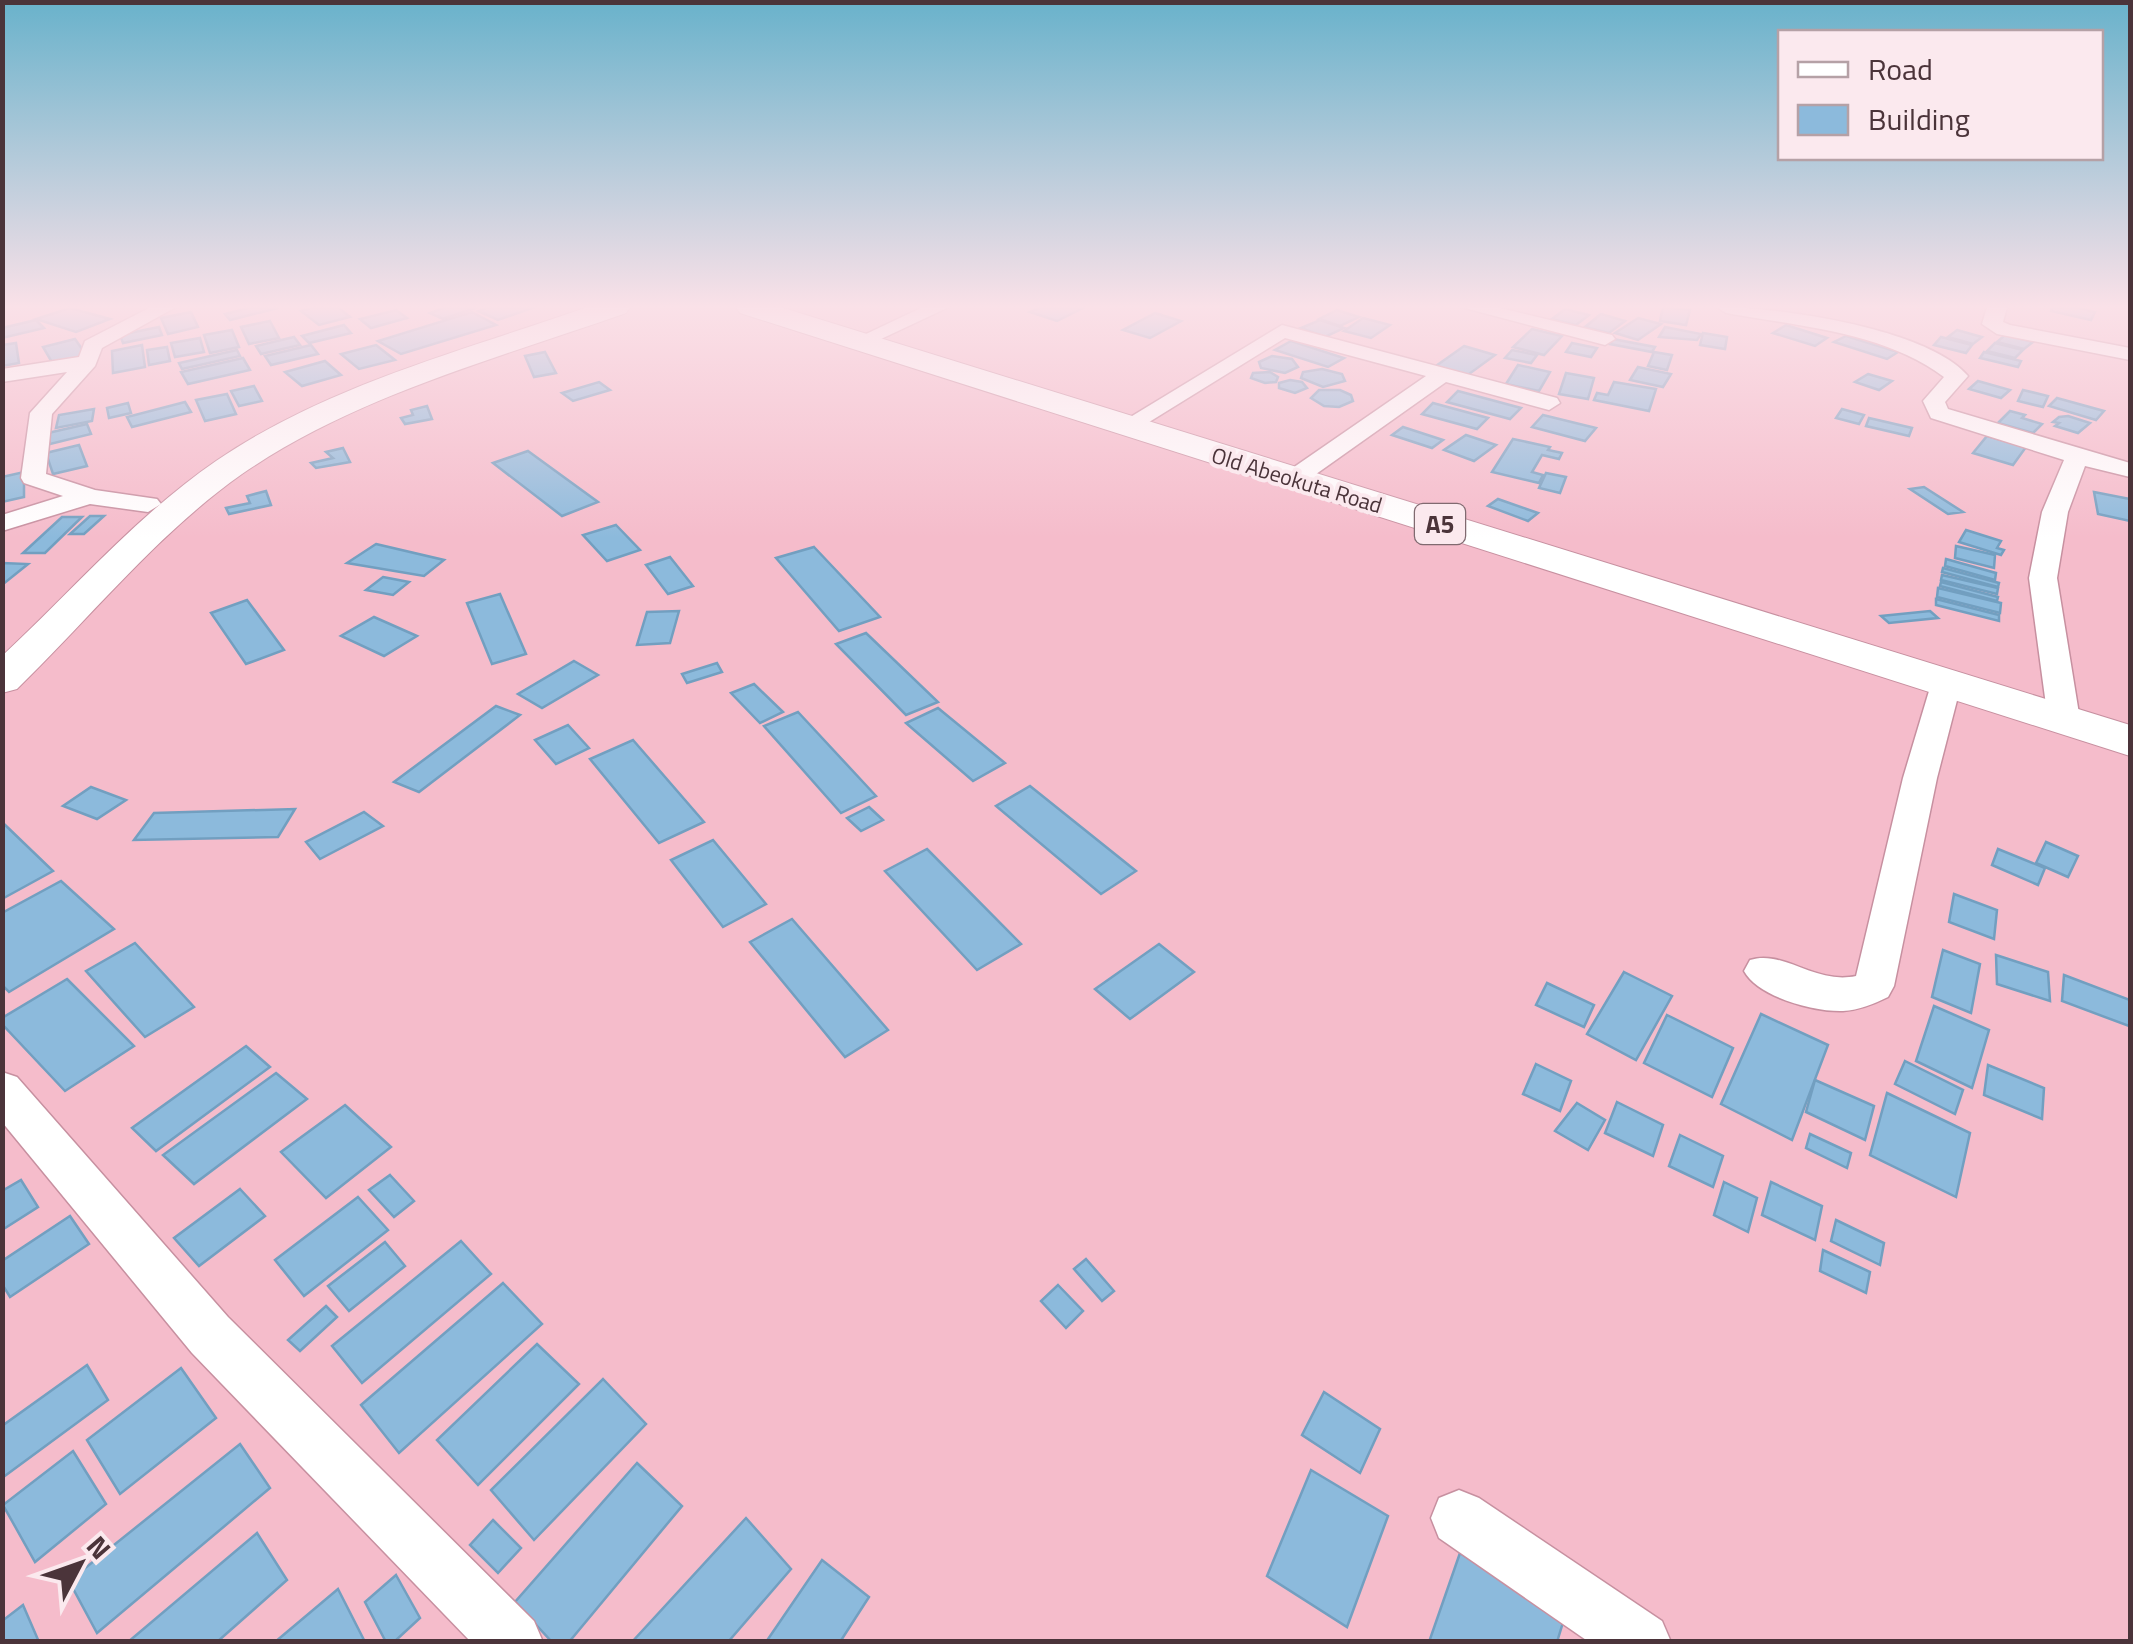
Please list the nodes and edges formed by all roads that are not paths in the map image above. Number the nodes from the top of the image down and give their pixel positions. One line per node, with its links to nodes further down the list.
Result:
1 (68, 384): 14 (street)
2 (373, 384): 15 (highway)
3 (404, 384): 18 (highway)
4 (986, 384): 10 (highway, Old Abeokuta Road / A5)
5 (1196, 384): 10 (street)
6 (1429, 384): 13 (street)
7 (1470, 384): 9 (street)
8 (1950, 384): 11 (street)
9 (1549, 404)
10 (1125, 427): 13 (highway, Old Abeokuta Road / A5)
11 (2077, 457): 12 (street); 20 (street)
12 (2130, 470)
13 (1293, 479): 19 (highway, Old Abeokuta Road / A5)
14 (89, 496): 15 (street); 16 (street)
15 (148, 504): 17 (highway)
16 (2, 523)
17 (2, 644)
18 (2, 680)
19 (1946, 681): 20 (highway, Old Abeokuta Road / A5); 22 (street)
20 (2064, 720): 21 (highway, Old Abeokuta Road / A5)
21 (2130, 740)
22 (1764, 970)
23 (2, 1090): 25 (street)
24 (1459, 1518): 26 (street)
25 (513, 1642)
26 (1642, 1642)

